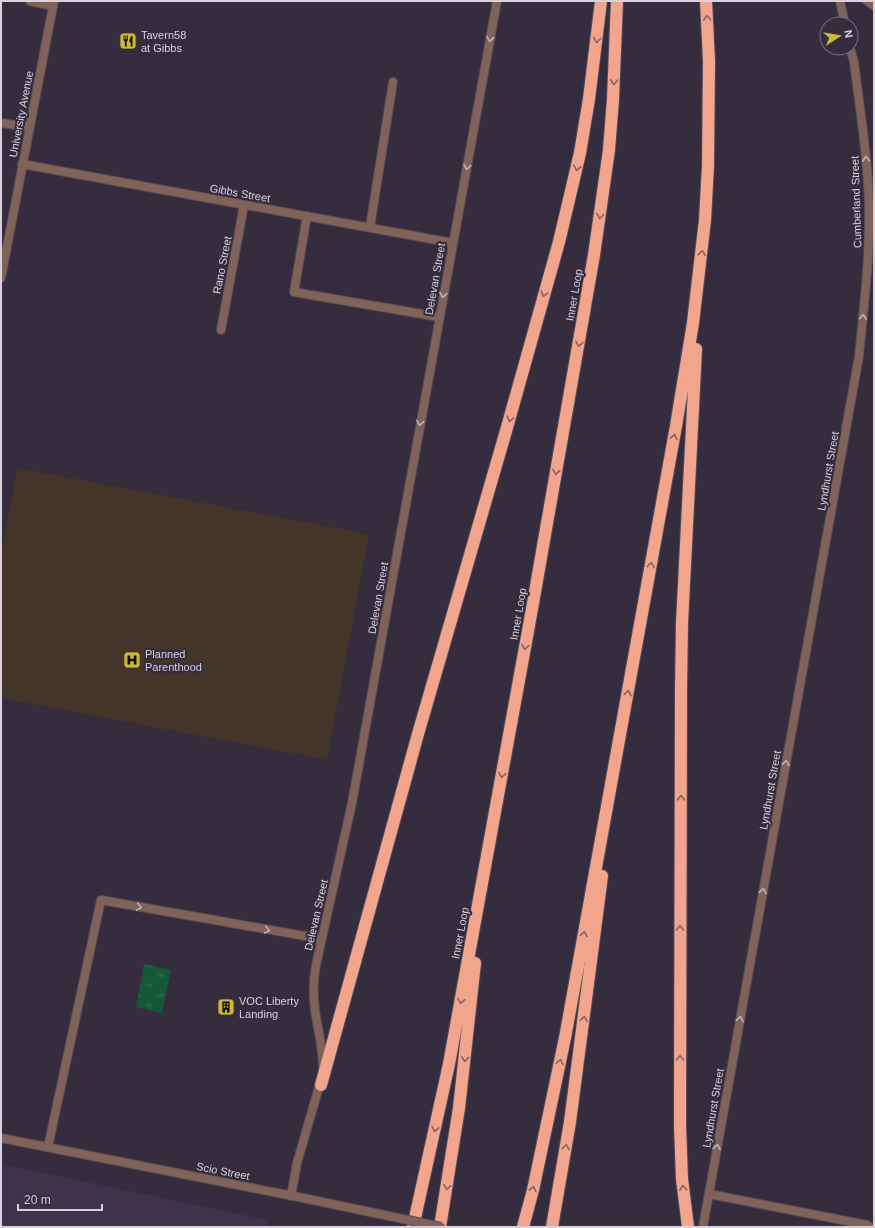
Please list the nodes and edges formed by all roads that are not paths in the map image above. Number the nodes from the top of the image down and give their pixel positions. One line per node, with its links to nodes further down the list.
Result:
1 (30, 1): 8 (street)
2 (497, 1): 19 (street, Delevan Street, one-way to 19)
3 (601, 1): 28 (highway, one-way to 28)
4 (617, 1): 26 (highway, Inner Loop, one-way to 26)
5 (706, 1): 20 (highway, one-way to 5)
6 (840, 1): 10 (street)
7 (867, 1): 9 (street)
8 (53, 3): 14 (street, University Avenue)
9 (874, 6)
10 (843, 16)
11 (852, 56): 24 (street, Cumberland Street, one-way to 11)
12 (393, 82): 18 (street)
13 (1, 123): 14 (street)
14 (30, 127): 15 (street, University Avenue)
15 (22, 164): 16 (street, Gibbs Street); 21 (street, University Avenue)
16 (244, 205): 17 (street, Gibbs Street); 23 (street, Rano Street)
17 (307, 216): 18 (street, Gibbs Street); 22 (street)
18 (370, 227): 19 (street, Gibbs Street)
19 (453, 243): 22 (street, Delevan Street, one-way to 22)
20 (700, 271): 25 (highway, one-way to 20); 37 (highway, one-way to 20)
21 (1, 278)
22 (440, 317): 27 (street, Delevan Street, one-way to 27)
23 (221, 330)
24 (860, 356): 31 (street, Lyndhurst Street, one-way to 24)
25 (621, 731): 35 (highway, one-way to 25); 36 (highway, one-way to 25)
26 (488, 853): 33 (highway, Inner Loop, one-way to 33); 34 (highway, one-way to 34)
27 (322, 940): 28 (street, Delevan Street); 30 (street, one-way to 27)
28 (321, 1085): 32 (street, Delevan Street)
29 (1, 1138): 30 (street, Scio Street)
30 (48, 1147): 32 (street, Scio Street)
31 (709, 1194): 38 (street, Lyndhurst Street); 39 (street)
32 (291, 1196): 34 (street, Scio Street, bridge)
33 (413, 1227)
34 (440, 1227)
35 (523, 1227)
36 (552, 1227)
37 (688, 1227)
38 (703, 1227)
39 (870, 1227)

